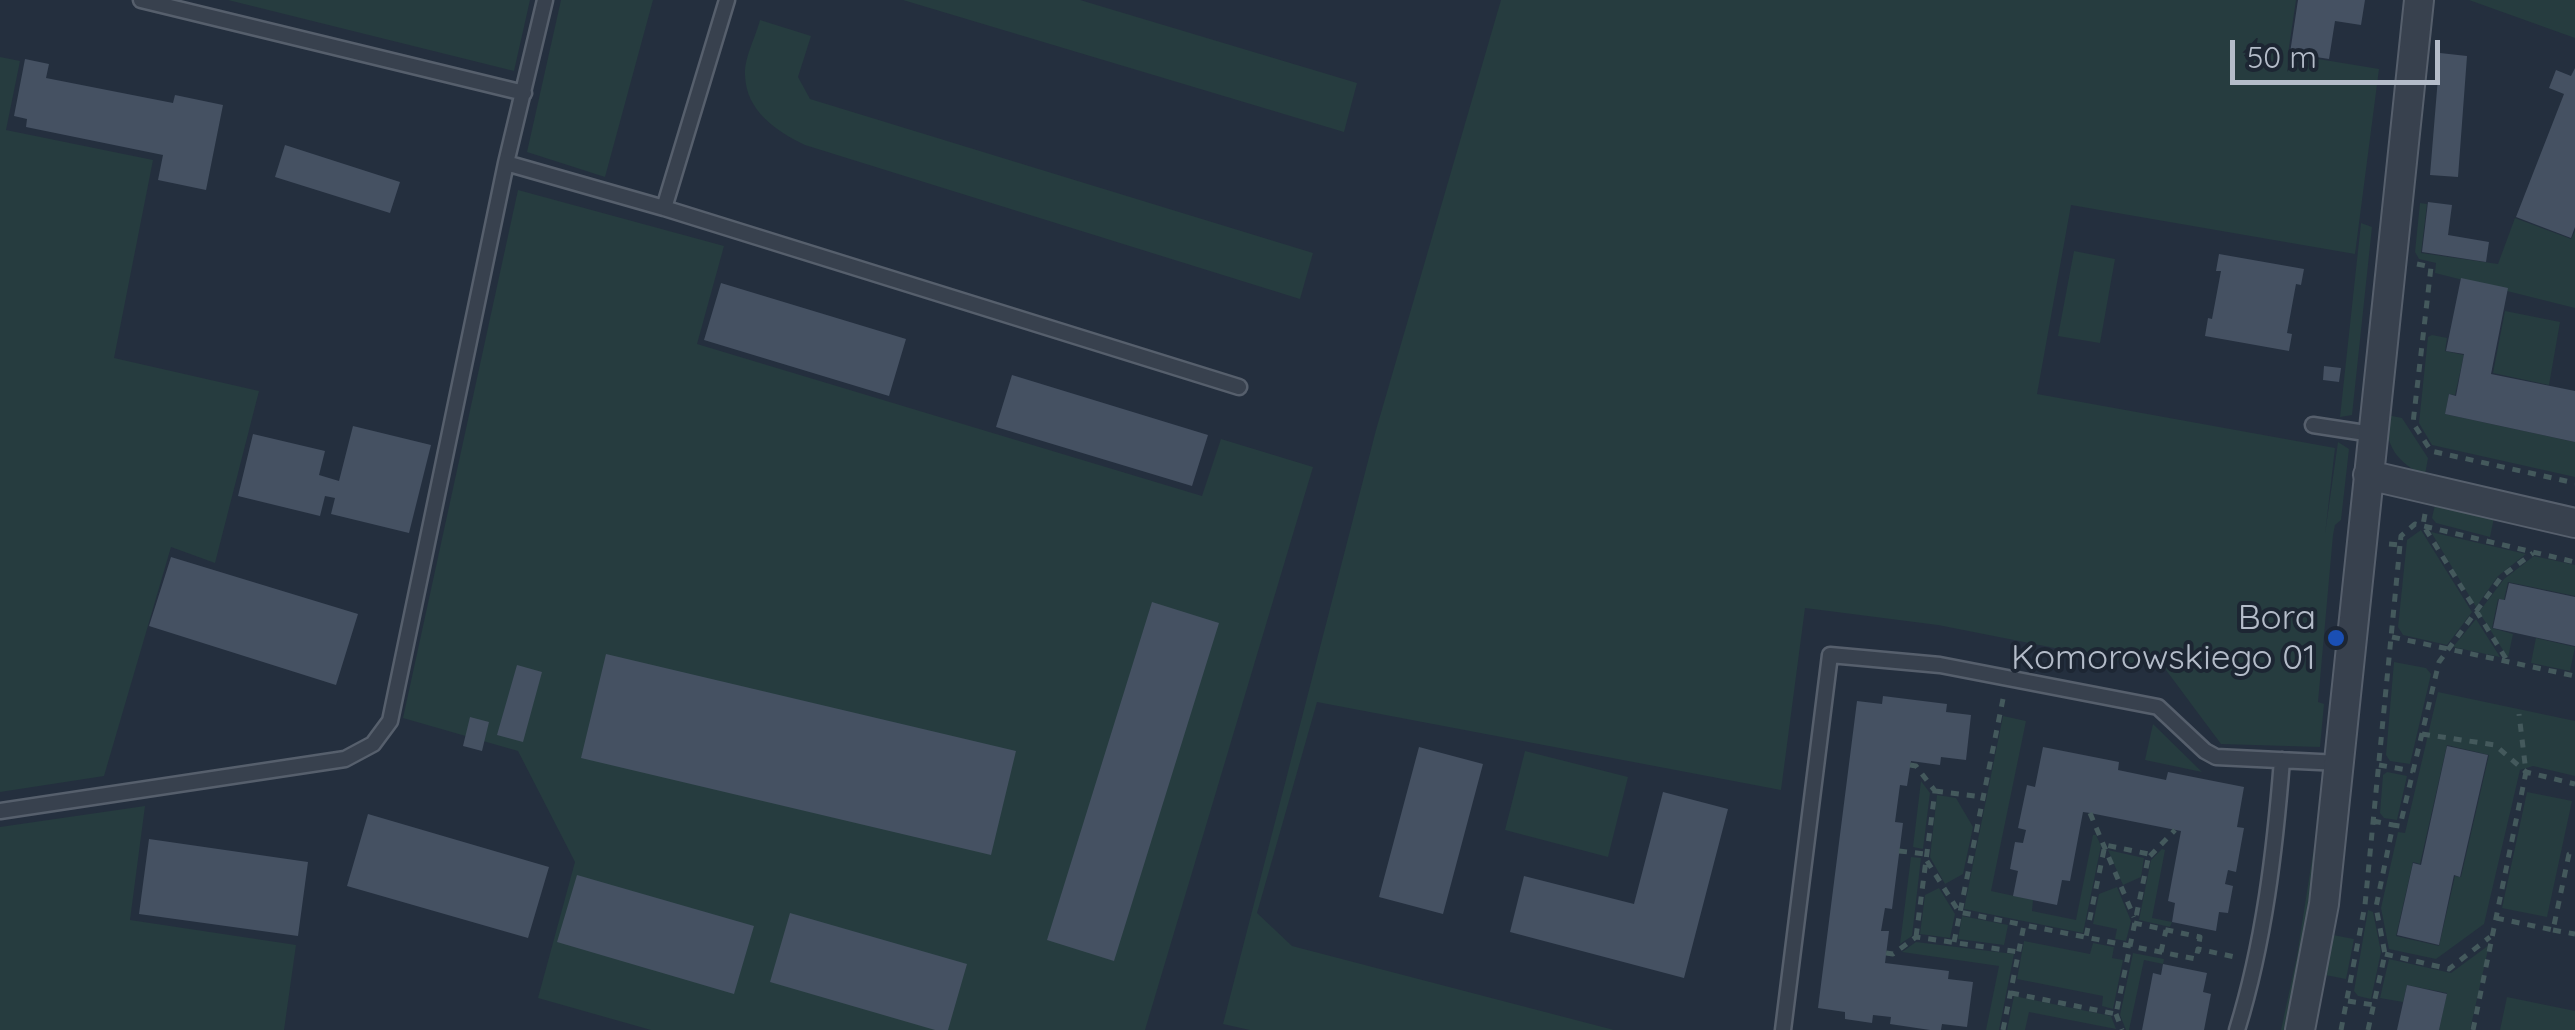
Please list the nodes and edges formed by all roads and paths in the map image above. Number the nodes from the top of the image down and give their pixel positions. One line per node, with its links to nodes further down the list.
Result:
1 (141, 0): 5 (lane)
2 (545, 0): 5 (lane)
3 (727, 0): 7 (lane)
4 (2419, 0): 11 (street)
5 (524, 93): 6 (lane)
6 (506, 163): 7 (lane); 37 (lane)
7 (664, 208): 9 (lane)
8 (2429, 280): 13 (path)
9 (1238, 387)
10 (2313, 425): 11 (lane)
11 (2372, 434): 12 (street)
12 (2368, 475): 14 (street); 16 (street)
13 (2575, 483)
14 (2575, 523)
15 (2423, 526): 17 (path); 18 (path); 20 (path)
16 (2361, 541): 17 (path); 29 (street)
17 (2400, 545): 21 (path)
18 (2533, 553): 19 (path); 20 (path)
19 (2575, 562)
20 (2476, 612): 22 (path); 23 (path)
21 (2392, 637): 22 (path); 30 (path)
22 (2447, 649): 23 (path); 27 (path)
23 (2508, 662): 24 (path)
24 (2575, 676)
25 (2004, 690): 36 (path)
26 (2520, 714): 33 (path)
27 (2422, 734): 32 (path); 33 (path)
28 (2282, 760): 29 (lane); 66 (lane); 71 (lane)
29 (2340, 763): 75 (street)
30 (2379, 764): 32 (path); 39 (path)
31 (1910, 765): 35 (path)
32 (2414, 771): 40 (path)
33 (2526, 772): 34 (path); 50 (path)
34 (2575, 784)
35 (1935, 791): 36 (path); 45 (path)
36 (1983, 798): 49 (path)
37 (0, 811)
38 (2090, 813): 42 (path)
39 (2373, 821): 40 (path); 47 (path)
40 (2393, 824): 48 (path)
41 (2175, 830): 46 (path)
42 (2104, 848): 46 (path); 51 (path); 58 (path)
43 (1899, 851): 45 (path)
44 (2575, 852): 54 (path)
45 (1927, 857): 49 (path); 56 (path)
46 (2148, 858): 51 (path)
47 (2366, 891): 48 (path); 68 (path)
48 (2379, 894): 65 (path)
49 (1959, 912): 52 (path); 59 (path)
50 (2496, 918): 54 (path); 57 (path)
51 (2134, 922): 53 (path); 60 (path)
52 (2024, 925): 58 (path); 62 (path)
53 (2166, 930): 61 (path); 63 (path)
54 (2552, 930): 55 (path)
55 (2575, 934)
56 (1916, 936): 59 (path); 64 (path)
57 (2493, 936): 65 (path); 78 (path)
58 (2086, 938): 60 (path)
59 (1954, 942): 62 (path)
60 (2130, 946): 63 (path); 70 (path)
61 (2198, 950): 63 (path); 66 (path)
62 (2019, 952): 67 (path)
63 (2161, 952)
64 (1886, 953)
65 (2385, 954): 69 (path)
66 (2254, 962): 74 (lane)
67 (2010, 993): 70 (path); 72 (path)
68 (2348, 1000): 69 (path); 76 (path)
69 (2374, 1006): 77 (path)
70 (2116, 1014): 73 (path)
71 (1783, 1030)
72 (2003, 1030)
73 (2122, 1030)
74 (2238, 1030)
75 (2300, 1030)
76 (2341, 1030)
77 (2368, 1030)
78 (2473, 1030)

